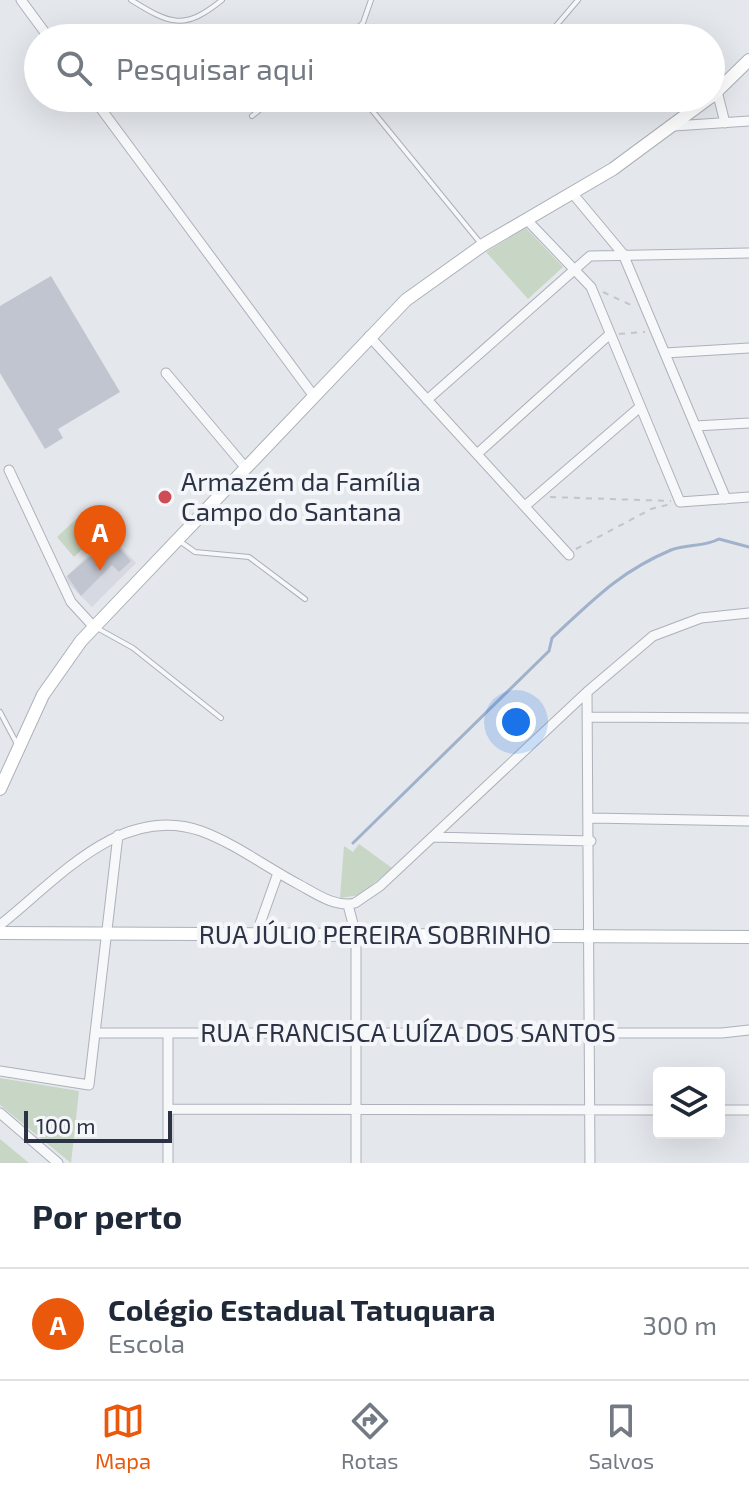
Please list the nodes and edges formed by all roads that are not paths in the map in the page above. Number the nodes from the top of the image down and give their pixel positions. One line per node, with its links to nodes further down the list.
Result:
1 (21, 0): 6 (street)
2 (131, 0): 3 (lane)
3 (222, 0)
4 (371, 0): 7 (lane)
5 (578, 0): 8 (lane)
6 (39, 24)
7 (362, 24)
8 (558, 24)
9 (749, 60): 10 (main road)
10 (725, 83)
11 (103, 112): 31 (street)
12 (257, 112): 16 (lane)
13 (374, 112): 22 (lane)
14 (692, 112): 19 (main road)
15 (720, 112): 18 (street)
16 (252, 116)
17 (749, 121): 18 (street)
18 (725, 123): 19 (street)
19 (674, 126): 20 (main road)
20 (573, 194): 21 (main road); 24 (street)
21 (527, 220): 22 (main road); 25 (street)
22 (483, 245): 27 (main road)
23 (749, 253): 24 (street)
24 (623, 254): 25 (street); 29 (street)
25 (573, 268): 26 (street); 32 (street)
26 (610, 334): 33 (street); 36 (street)
27 (369, 336): 31 (main road); 32 (street)
28 (749, 348): 29 (street)
29 (665, 353): 35 (street)
30 (166, 373): 37 (street)
31 (313, 395): 37 (main road)
32 (427, 400): 36 (street)
33 (640, 407): 40 (street); 41 (street)
34 (749, 423): 35 (street)
35 (695, 426): 40 (street)
36 (477, 454): 41 (street)
37 (245, 467): 42 (main road)
38 (9, 470): 46 (street)
39 (749, 497): 40 (street)
40 (726, 499)
41 (525, 506): 43 (street)
42 (177, 538): 44 (lane); 46 (main road)
43 (569, 555)
44 (305, 599)
45 (749, 613): 47 (street)
46 (93, 626): 50 (lane); 52 (main road)
47 (587, 692): 49 (street); 57 (street)
48 (0, 712): 52 (lane)
49 (590, 717): 51 (street); 54 (street)
50 (221, 718)
51 (749, 718)
52 (18, 746): 53 (main road)
53 (0, 789)
54 (591, 818): 55 (street); 58 (street)
55 (749, 821)
56 (118, 835): 59 (street); 61 (street); 63 (street)
57 (433, 837): 58 (street); 60 (street)
58 (591, 841): 66 (street)
59 (278, 873): 60 (street); 64 (street)
60 (348, 905): 65 (street)
61 (0, 925)
62 (0, 933): 63 (main road, RUA JÚLIO PEREIRA SOBRINHO)
63 (106, 934): 64 (main road, RUA JÚLIO PEREIRA SOBRINHO); 69 (street)
64 (256, 935): 65 (main road, RUA JÚLIO PEREIRA SOBRINHO)
65 (356, 935): 66 (main road, RUA JÚLIO PEREIRA SOBRINHO); 71 (street)
66 (590, 936): 67 (main road, RUA JÚLIO PEREIRA SOBRINHO); 72 (street)
67 (749, 937)
68 (749, 1030): 72 (street, RUA FRANCISCA LUÍZA DOS SANTOS)
69 (95, 1033): 70 (street, RUA FRANCISCA LUÍZA DOS SANTOS); 73 (street)
70 (168, 1033): 71 (street, RUA FRANCISCA LUÍZA DOS SANTOS); 74 (street)
71 (356, 1033): 72 (street, RUA FRANCISCA LUÍZA DOS SANTOS); 75 (street)
72 (590, 1033): 76 (street)
73 (0, 1071)
74 (168, 1109): 75 (street); 82 (street)
75 (356, 1109): 76 (street); 83 (street)
76 (590, 1109): 77 (street); 84 (street)
77 (653, 1110)
78 (725, 1110): 79 (street)
79 (749, 1110)
80 (0, 1113): 81 (street)
81 (58, 1163)
82 (168, 1163)
83 (356, 1163)
84 (590, 1163)

